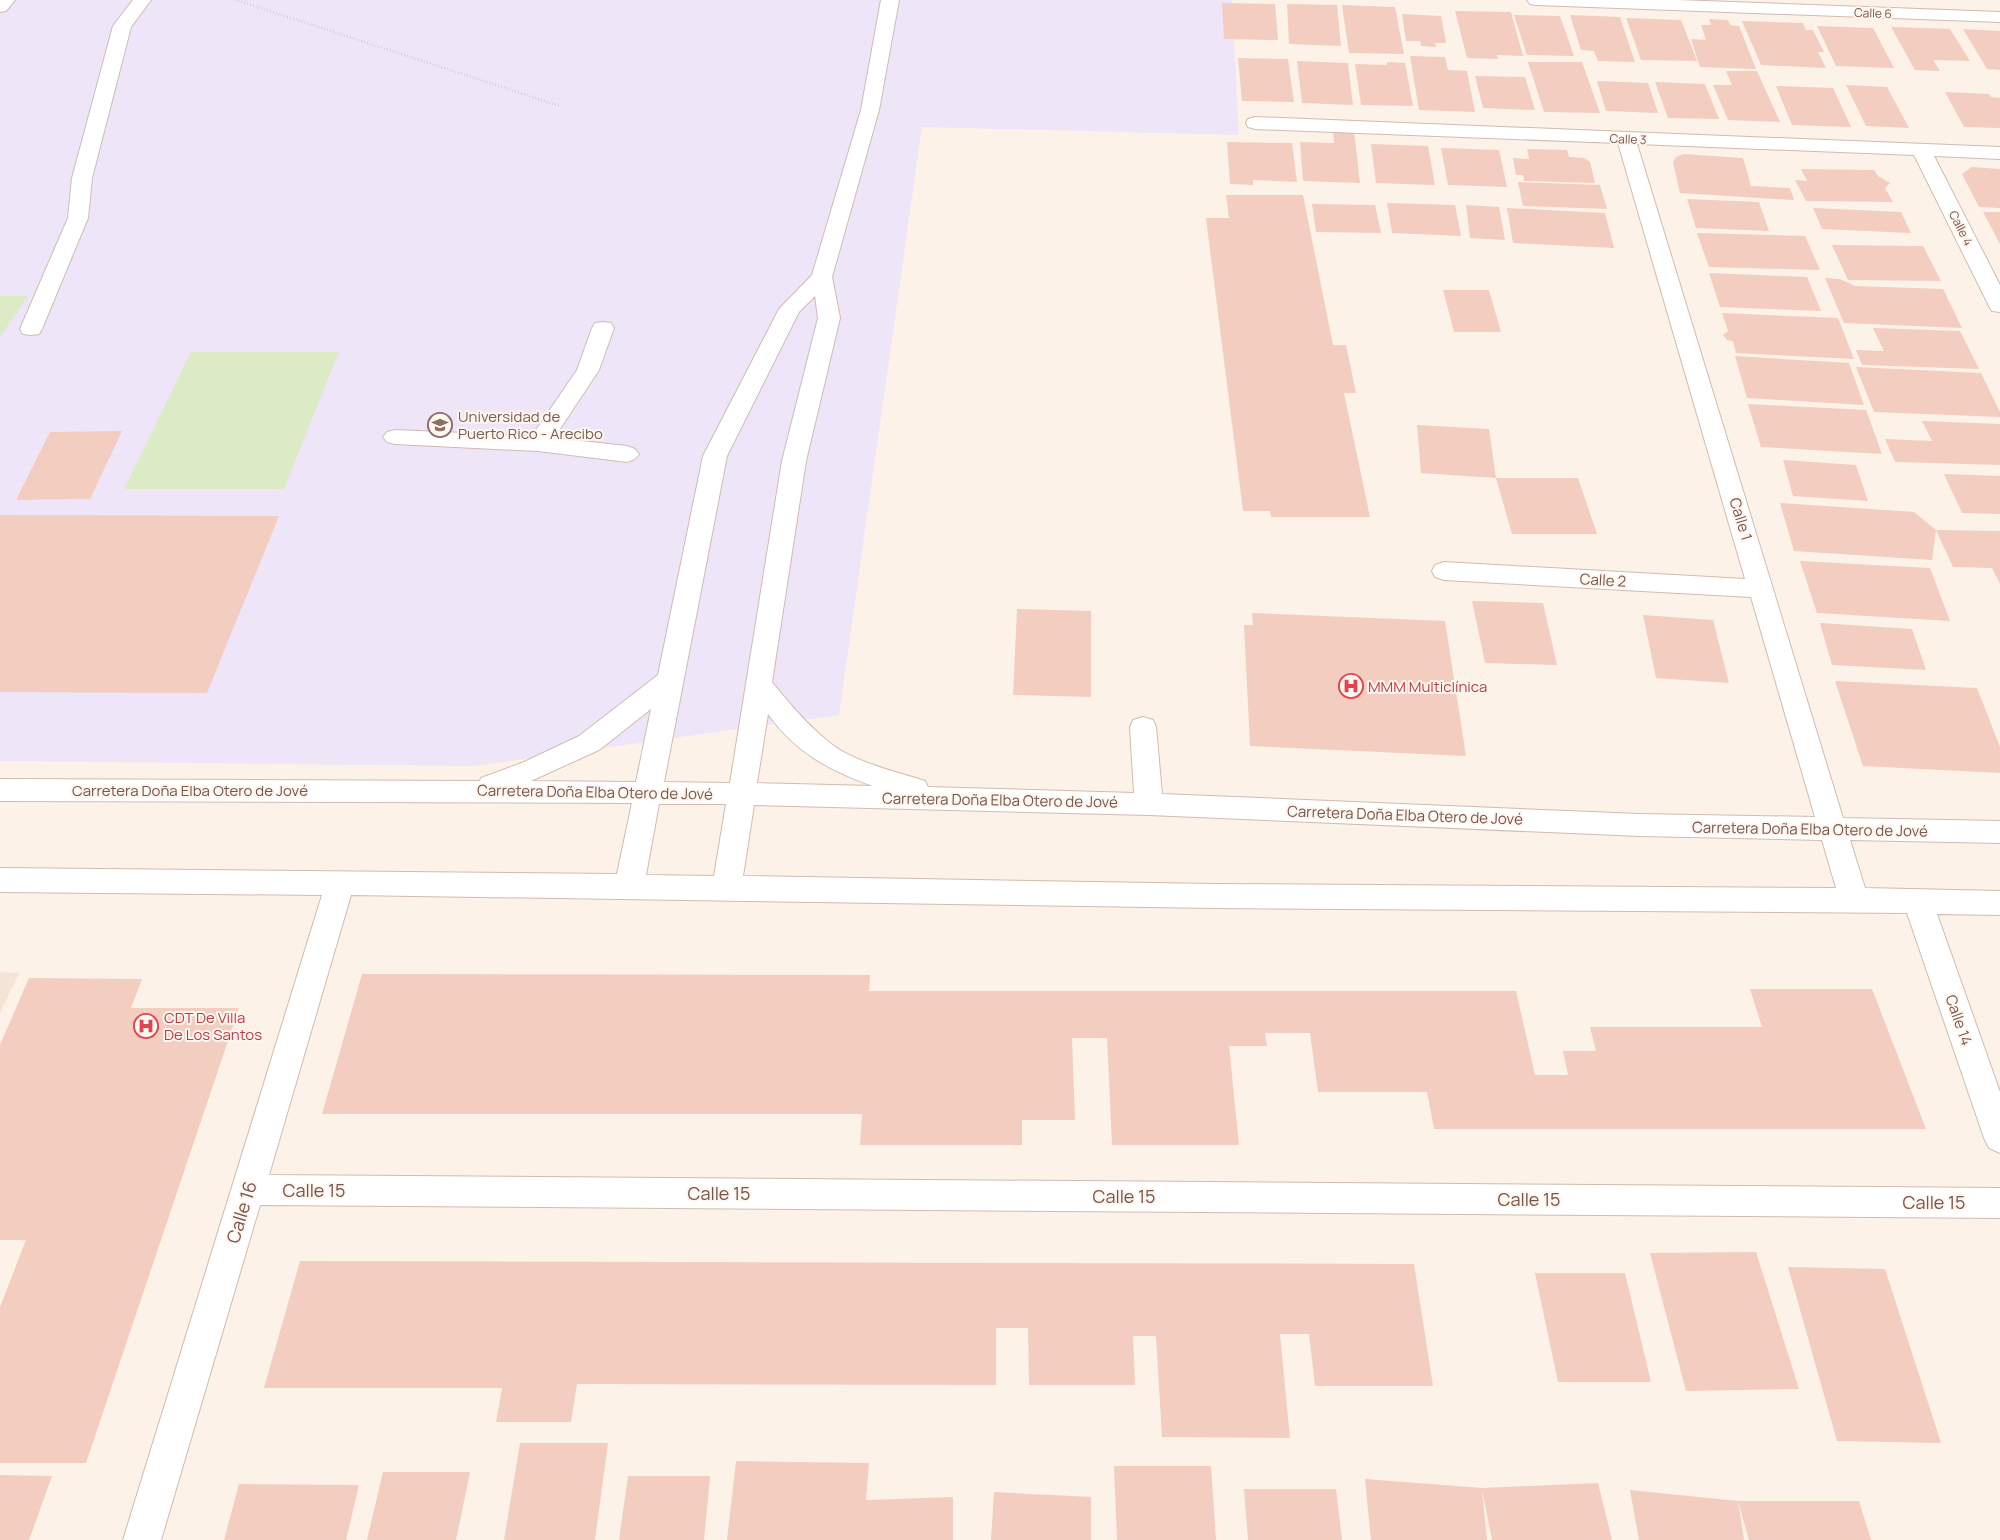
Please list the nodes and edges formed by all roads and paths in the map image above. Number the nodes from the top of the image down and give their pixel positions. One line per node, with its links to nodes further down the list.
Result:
1 (6, 0): 7 (street)
2 (142, 0): 17 (street)
3 (236, 0): 9 (path)
4 (890, 0): 14 (street)
5 (1536, 0): 6 (street, Calle 6)
6 (1587, 1): 8 (street, Calle 6)
7 (0, 7)
8 (2000, 17)
9 (560, 106)
10 (1255, 123): 11 (street, Calle 3)
11 (1626, 139): 12 (street, Calle 3); 22 (street, Calle 1)
12 (1921, 150): 13 (street, Calle 3); 15 (street, Calle 4)
13 (2000, 153)
14 (822, 277): 23 (street); 24 (street)
15 (2000, 306)
16 (603, 328): 19 (street)
17 (31, 329)
18 (395, 437): 19 (street)
19 (538, 444): 20 (street)
20 (627, 454)
21 (1444, 571): 22 (street, Calle 2)
22 (1762, 589): 32 (street, Calle 1)
23 (671, 679): 27 (street); 28 (street)
24 (759, 683): 29 (street); 30 (street)
25 (1144, 727): 31 (street)
26 (0, 790): 27 (street, Carretera Doña Elba Otero de Jové)
27 (479, 791): 28 (street, Carretera Doña Elba Otero de Jové)
28 (649, 793): 29 (street, Carretera Doña Elba Otero de Jové); 36 (street)
29 (741, 794): 30 (street, Carretera Doña Elba Otero de Jové); 37 (street)
30 (942, 798): 31 (street, Carretera Doña Elba Otero de Jové)
31 (1149, 804): 32 (street, Carretera Doña Elba Otero de Jové)
32 (1834, 829): 33 (street, Carretera Doña Elba Otero de Jové); 38 (street, Calle 1)
33 (2000, 832)
34 (0, 880): 35 (street)
35 (340, 883): 36 (street); 42 (street, Calle 16)
36 (630, 886): 37 (street)
37 (727, 887): 38 (street)
38 (1854, 900): 39 (street)
39 (1918, 901): 40 (street); 41 (street, Calle 14)
40 (2000, 903)
41 (2000, 1138)
42 (247, 1190): 43 (street, Calle 15); 44 (street, Calle 16)
43 (2000, 1203)
44 (142, 1540)

